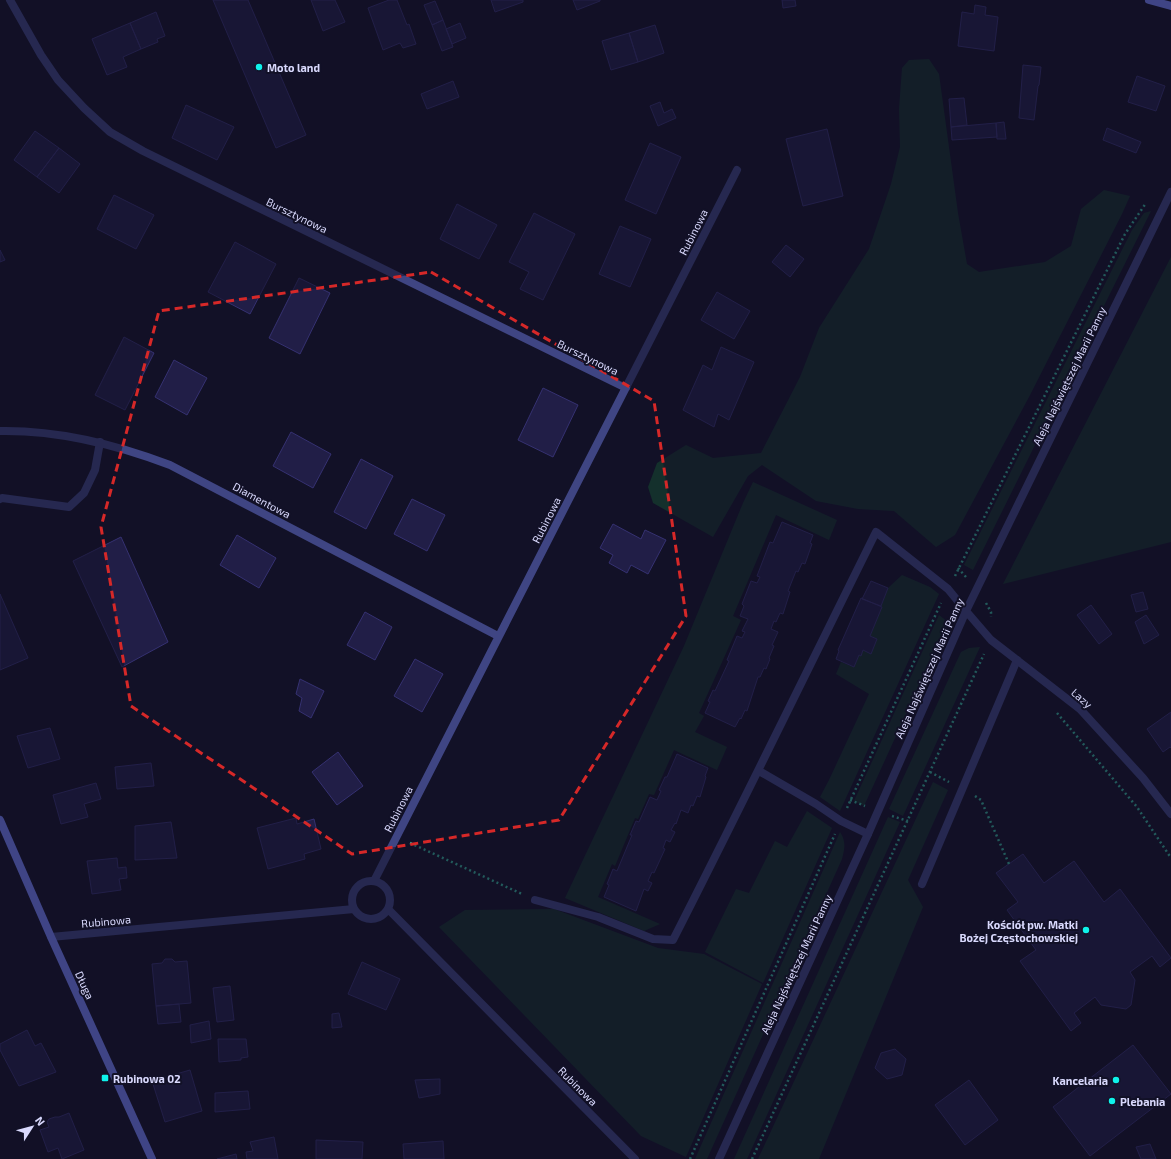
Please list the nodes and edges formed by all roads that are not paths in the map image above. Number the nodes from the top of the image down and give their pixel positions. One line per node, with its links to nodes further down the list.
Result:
1 (10, 0): 6 (street, Bursztynowa)
2 (1149, 0): 3 (street)
3 (1171, 6)
4 (737, 170): 6 (street, Rubinowa)
5 (1171, 192): 10 (street, Aleja Najświętszej Marii Panny)
6 (626, 388): 11 (street, Rubinowa)
7 (0, 431): 8 (street, Diamentowa)
8 (100, 442): 9 (street); 11 (street, Diamentowa)
9 (0, 499)
10 (966, 611): 12 (street, Łazy); 13 (street, Łazy); 16 (street, Aleja Najświętszej Marii Panny)
11 (498, 636): 17 (street, Rubinowa)
12 (1017, 660): 14 (street, Łazy); 18 (street)
13 (759, 771): 16 (street); 19 (street)
14 (1171, 814)
15 (0, 820): 22 (street, Długa)
16 (868, 834): 25 (street, Aleja Najświętszej Marii Panny)
17 (374, 881): 20 (street); 21 (street)
18 (922, 884)
19 (535, 900)
20 (354, 909): 21 (street); 22 (street, Rubinowa)
21 (388, 909): 24 (street, Rubinowa)
22 (51, 937): 23 (street, Długa)
23 (152, 1159)
24 (634, 1159)
25 (719, 1159)

